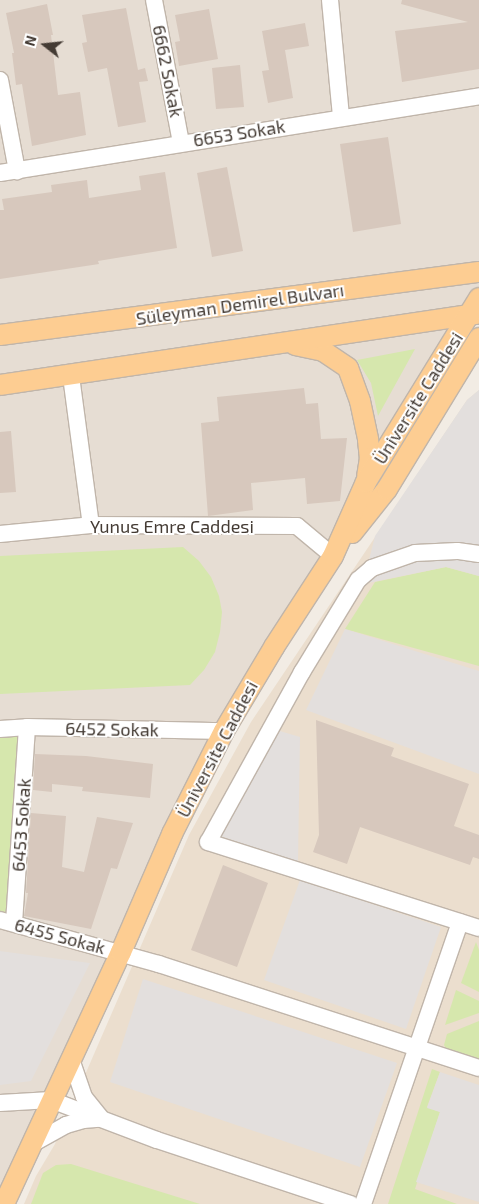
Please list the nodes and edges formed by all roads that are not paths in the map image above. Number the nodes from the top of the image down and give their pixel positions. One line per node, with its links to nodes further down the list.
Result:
1 (154, 0): 6 (street, 6662 Sokak)
2 (330, 0): 5 (street)
3 (0, 80): 7 (street)
4 (479, 96): 5 (street, 6653 Sokak)
5 (341, 116): 6 (street, 6653 Sokak)
6 (181, 143): 7 (street, 6653 Sokak)
7 (17, 170): 8 (street, 6653 Sokak)
8 (0, 173)
9 (479, 272): 11 (main road, Süleyman Demirel Bulvarı)
10 (476, 309): 13 (main road); 16 (main road, Üniversite Caddesi)
11 (0, 335)
12 (479, 338): 20 (main road)
13 (278, 343): 14 (main road); 16 (main road)
14 (72, 376): 15 (main road); 17 (street)
15 (0, 385)
16 (366, 482): 20 (main road, Üniversite Caddesi)
17 (91, 525): 18 (street, Yunus Emre Caddesi); 20 (street, Yunus Emre Caddesi)
18 (0, 534)
19 (479, 554): 25 (street)
20 (333, 556): 23 (main road, Üniversite Caddesi)
21 (27, 727): 22 (street, 6452 Sokak); 23 (street, 6452 Sokak); 24 (street, 6453 Sokak)
22 (0, 729)
23 (224, 731): 27 (main road, Üniversite Caddesi)
24 (7, 922): 27 (street, 6455 Sokak)
25 (460, 922): 26 (street); 28 (street)
26 (479, 928)
27 (121, 952): 28 (street, 6455 Sokak); 29 (main road, Üniversite Caddesi)
28 (416, 1050): 30 (street, 6455 Sokak); 37 (street)
29 (71, 1059): 31 (main road, Üniversite Caddesi); 33 (street)
30 (479, 1068)
31 (51, 1100): 32 (street); 33 (street); 34 (main road, Üniversite Caddesi)
32 (0, 1103)
33 (102, 1119): 34 (street); 36 (street)
34 (32, 1144): 35 (main road, Üniversite Caddesi)
35 (4, 1204)
36 (352, 1204)
37 (363, 1204)

